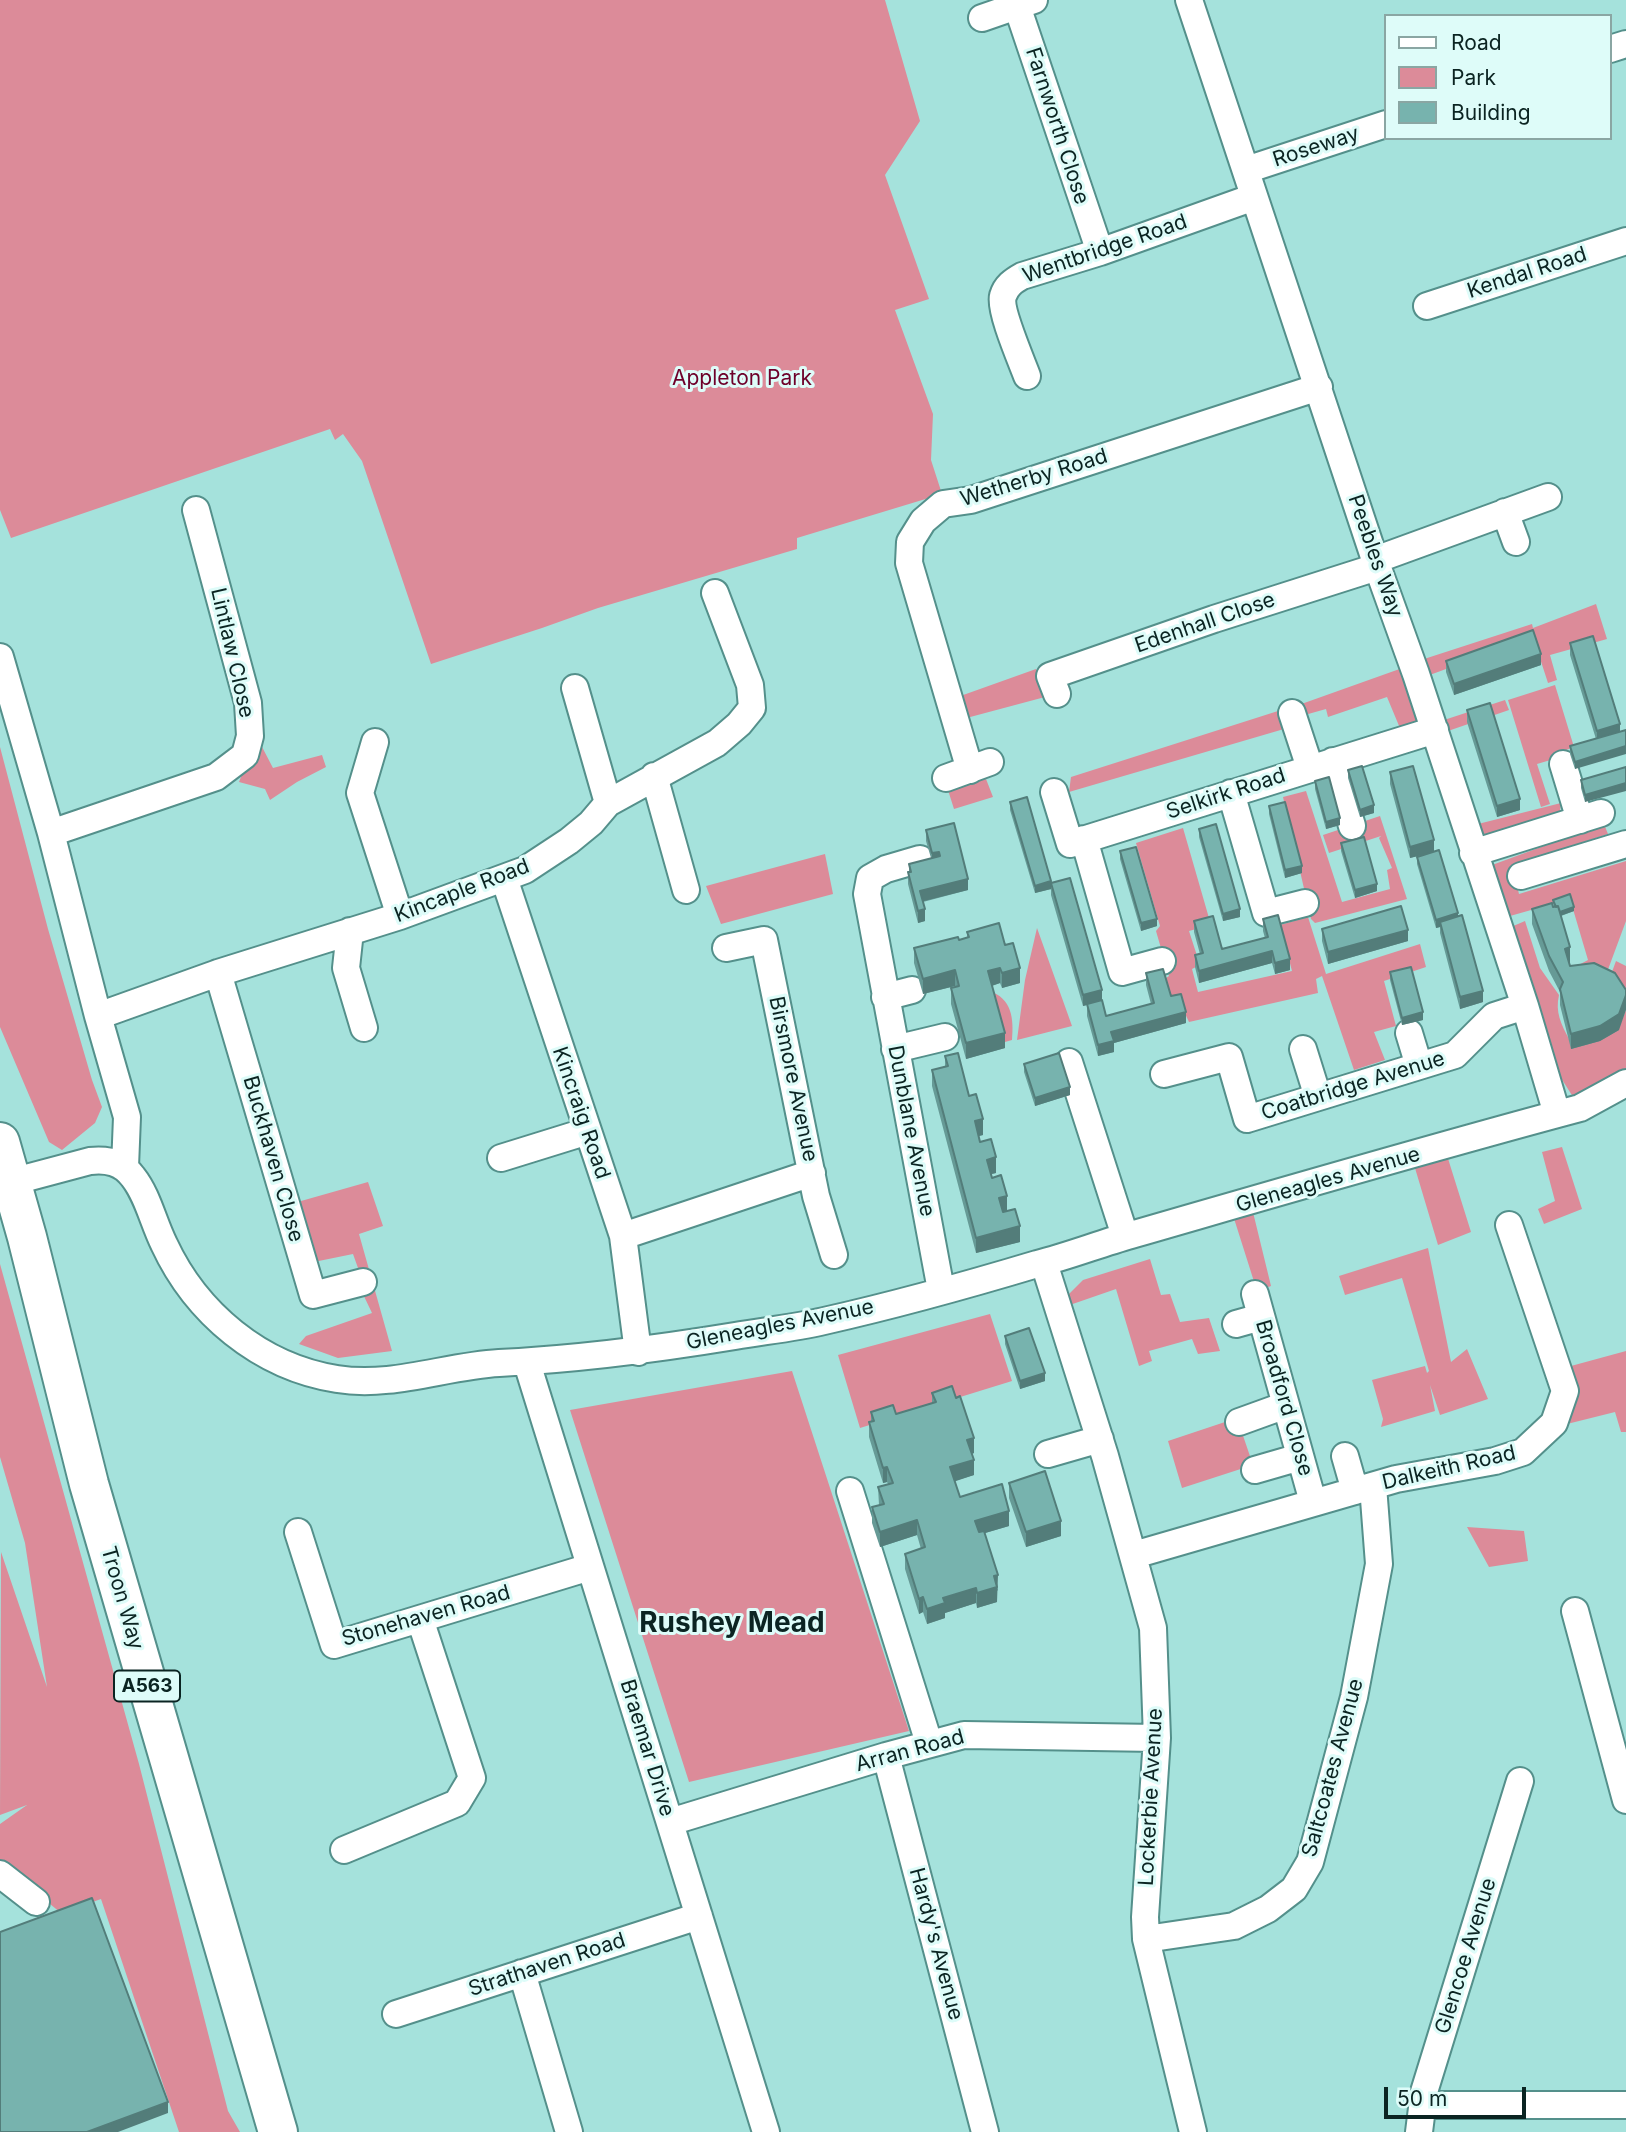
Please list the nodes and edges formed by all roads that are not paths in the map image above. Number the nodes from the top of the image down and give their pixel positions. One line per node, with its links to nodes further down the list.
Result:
1 (1189, 0): 5 (street, Peebles Way)
2 (1022, 2): 3 (street); 8 (street, Farnworth Close)
3 (982, 18)
4 (1384, 125): 5 (street, Roseway)
5 (1246, 170): 6 (street, Peebles Way)
6 (1254, 197): 8 (street, Wentbridge Road); 11 (street, Peebles Way)
7 (1626, 241): 9 (street, Kendal Road)
8 (1100, 252): 10 (street, Wentbridge Road)
9 (1427, 306)
10 (1027, 376)
11 (1318, 387): 16 (street, Peebles Way); 26 (street, Wetherby Road)
12 (1548, 497): 14 (street, Edenhall Close)
13 (196, 510): 33 (street, Lintlaw Close)
14 (1505, 512): 15 (street); 16 (street, Edenhall Close)
15 (1516, 542)
16 (1376, 563): 19 (street, Edenhall Close); 22 (street, Peebles Way)
17 (728, 603): 27 (street, Kincaple Road)
18 (0, 657): 33 (street)
19 (1051, 677)
20 (575, 688): 30 (street)
21 (1292, 713): 24 (street)
22 (1435, 730): 24 (street, Selkirk Road); 36 (street, Peebles Way)
23 (374, 742): 42 (street)
24 (1322, 764): 29 (street, Selkirk Road); 32 (street)
25 (1563, 764): 31 (street)
26 (969, 770)
27 (654, 776): 30 (street, Kincaple Road); 40 (street)
28 (1054, 792): 34 (street)
29 (1231, 793): 34 (street, Selkirk Road); 41 (street)
30 (608, 803): 39 (street, Kincaple Road)
31 (1604, 814): 36 (street)
32 (1352, 826)
33 (51, 833): 50 (street)
34 (1084, 839): 45 (street)
35 (1626, 844): 38 (street)
36 (1474, 853): 49 (street, Peebles Way)
37 (920, 859): 47 (street, Dunblane Avenue)
38 (1521, 876)
39 (505, 878): 42 (street, Kincaple Road); 62 (street, Kincraig Road)
40 (686, 890)
41 (1305, 903)
42 (400, 915): 43 (street, Kincaple Road)
43 (350, 931): 46 (street, Kincaple Road); 51 (street)
44 (726, 948): 66 (street, Birsmore Avenue)
45 (1163, 961)
46 (218, 973): 50 (street, Kincaple Road); 73 (street, Buckhaven Close)
47 (883, 984): 48 (street); 54 (street, Dunblane Avenue)
48 (912, 990)
49 (1525, 1006): 57 (street, Coatbridge Avenue); 61 (street, Peebles Way)
50 (98, 1016): 65 (street)
51 (364, 1028)
52 (1409, 1033): 57 (street)
53 (945, 1037): 54 (street)
54 (895, 1049): 74 (street, Dunblane Avenue)
55 (1303, 1049): 60 (street)
56 (1069, 1062): 70 (street)
57 (1419, 1066): 60 (street, Coatbridge Avenue)
58 (1164, 1074): 60 (street, Coatbridge Avenue)
59 (1626, 1083): 61 (street, Gleneagles Avenue)
60 (1318, 1097)
61 (1557, 1114): 70 (street, Gleneagles Avenue)
62 (588, 1131): 64 (street); 69 (street, Kincraig Road)
63 (0, 1142): 67 (highway, Troon Way / A563)
64 (501, 1158)
65 (125, 1167): 67 (street); 77 (street, Gleneagles Avenue)
66 (812, 1173): 69 (street); 71 (street, Birsmore Avenue)
67 (6, 1183): 108 (highway, Troon Way / A563)
68 (1508, 1226): 85 (street, Dalkeith Road)
69 (623, 1236): 76 (street, Kincraig Road)
70 (1125, 1237): 72 (street, Gleneagles Avenue)
71 (834, 1255)
72 (1044, 1263): 74 (street, Gleneagles Avenue); 80 (street, Lockerbie Avenue)
73 (363, 1282)
74 (941, 1290): 76 (street, Gleneagles Avenue)
75 (1236, 1324): 78 (street, Broadford Close)
76 (638, 1352): 77 (street, Gleneagles Avenue)
77 (527, 1363): 90 (street, Braemar Drive)
78 (1286, 1405): 79 (street); 83 (street, Broadford Close)
79 (1239, 1422)
80 (1100, 1439): 81 (street); 89 (street, Lockerbie Avenue)
81 (1048, 1454)
82 (1345, 1456): 85 (street, Saltcoates Avenue)
83 (1300, 1457): 84 (street); 87 (street, Broadford Close)
84 (1255, 1471)
85 (1364, 1488): 87 (street, Dalkeith Road); 103 (street, Saltcoates Avenue)
86 (850, 1491): 94 (street)
87 (1313, 1502): 89 (street, Dalkeith Road)
88 (299, 1532): 92 (street, Stonehaven Road)
89 (1134, 1555): 93 (street, Lockerbie Avenue)
90 (590, 1567): 92 (street, Stonehaven Road); 98 (street, Braemar Drive)
91 (1575, 1611): 97 (street)
92 (420, 1619): 99 (street)
93 (1157, 1738): 94 (street, Arran Road); 103 (street, Lockerbie Avenue)
94 (929, 1743): 95 (street, Arran Road)
95 (886, 1756): 98 (street, Arran Road); 111 (street, Hardy's Avenue)
96 (1520, 1781): 106 (street, Glencoe Avenue)
97 (1626, 1800)
98 (670, 1822): 102 (street, Braemar Drive)
99 (344, 1850)
100 (0, 1874): 101 (street)
101 (36, 1902)
102 (699, 1916): 104 (street, Strathaven Road); 110 (street, Braemar Drive)
103 (1146, 1939): 112 (street, Lockerbie Avenue)
104 (522, 1973): 105 (street, Strathaven Road); 109 (street)
105 (396, 2014)
106 (1423, 2105): 107 (street); 113 (street, Glencoe Avenue)
107 (1626, 2105)
108 (278, 2132)
109 (569, 2132)
110 (766, 2132)
111 (985, 2132)
112 (1193, 2132)
113 (1419, 2132)

